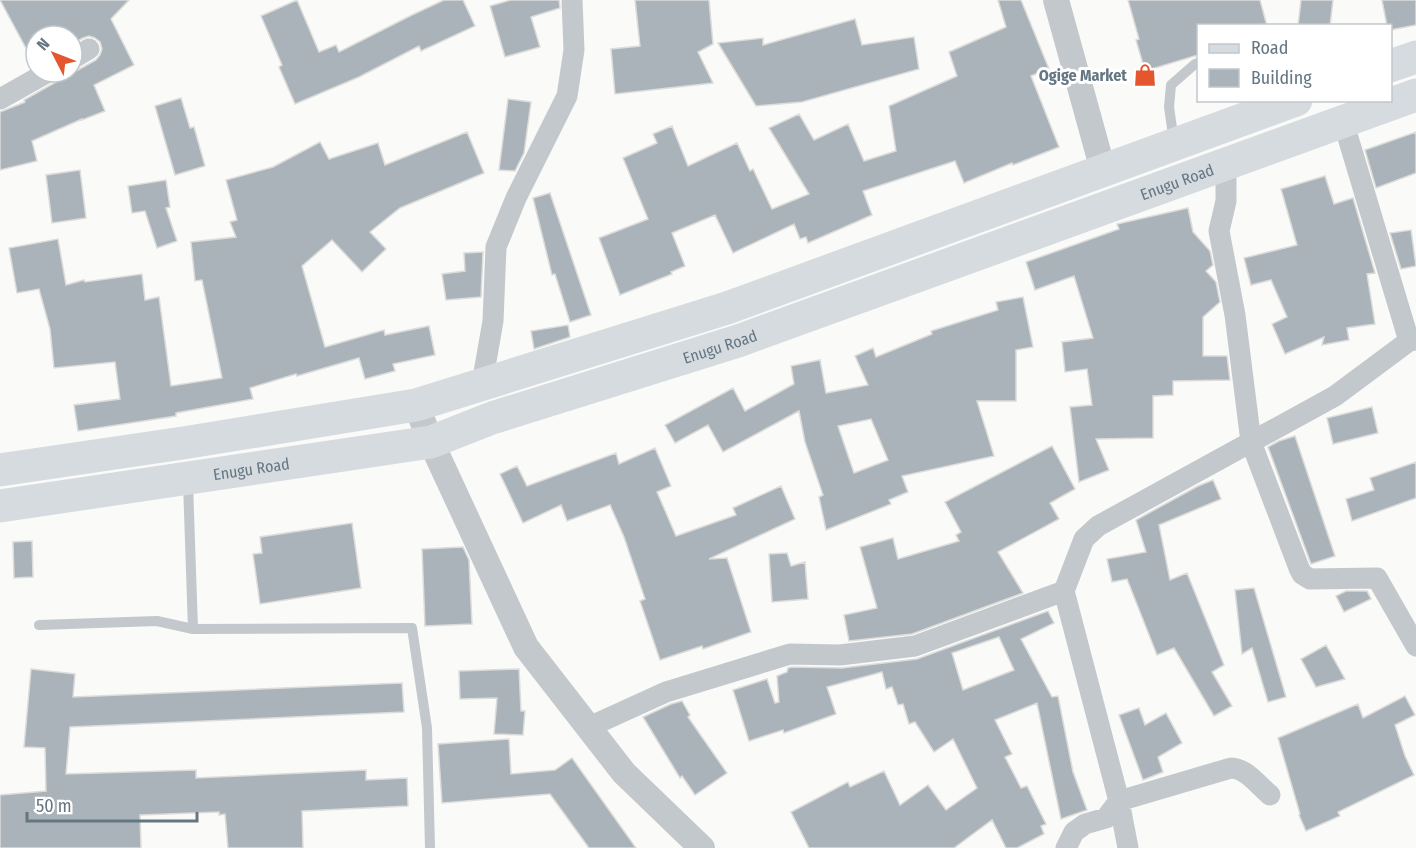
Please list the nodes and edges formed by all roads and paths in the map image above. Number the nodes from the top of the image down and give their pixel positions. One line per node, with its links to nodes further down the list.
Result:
1 (573, 0): 15 (street)
2 (1056, 0): 13 (street)
3 (1416, 57): 5 (main road)
4 (1197, 63): 11 (lane)
5 (1392, 65)
6 (27, 84): 8 (street)
7 (1416, 95): 10 (main road, Enugu Road)
8 (0, 99)
9 (1287, 102): 11 (main road)
10 (1343, 121): 12 (main road, Enugu Road); 14 (street)
11 (1174, 145): 13 (main road)
12 (1226, 164): 17 (main road, Enugu Road); 18 (street)
13 (1104, 171): 15 (main road)
14 (1412, 341): 18 (street)
15 (482, 384): 16 (main road)
16 (416, 405): 17 (street); 19 (main road)
17 (431, 442): 20 (main road, Enugu Road); 26 (street)
18 (1251, 442): 22 (street); 25 (street)
19 (0, 470)
20 (188, 478): 21 (main road, Enugu Road); 24 (lane)
21 (0, 506)
22 (1064, 591): 26 (street); 28 (street)
23 (39, 625): 24 (lane)
24 (193, 629): 29 (lane)
25 (1416, 645)
26 (589, 728): 30 (street)
27 (1270, 795): 28 (street)
28 (1119, 801): 31 (street); 32 (street)
29 (430, 848)
30 (702, 848)
31 (1066, 848)
32 (1128, 848)

